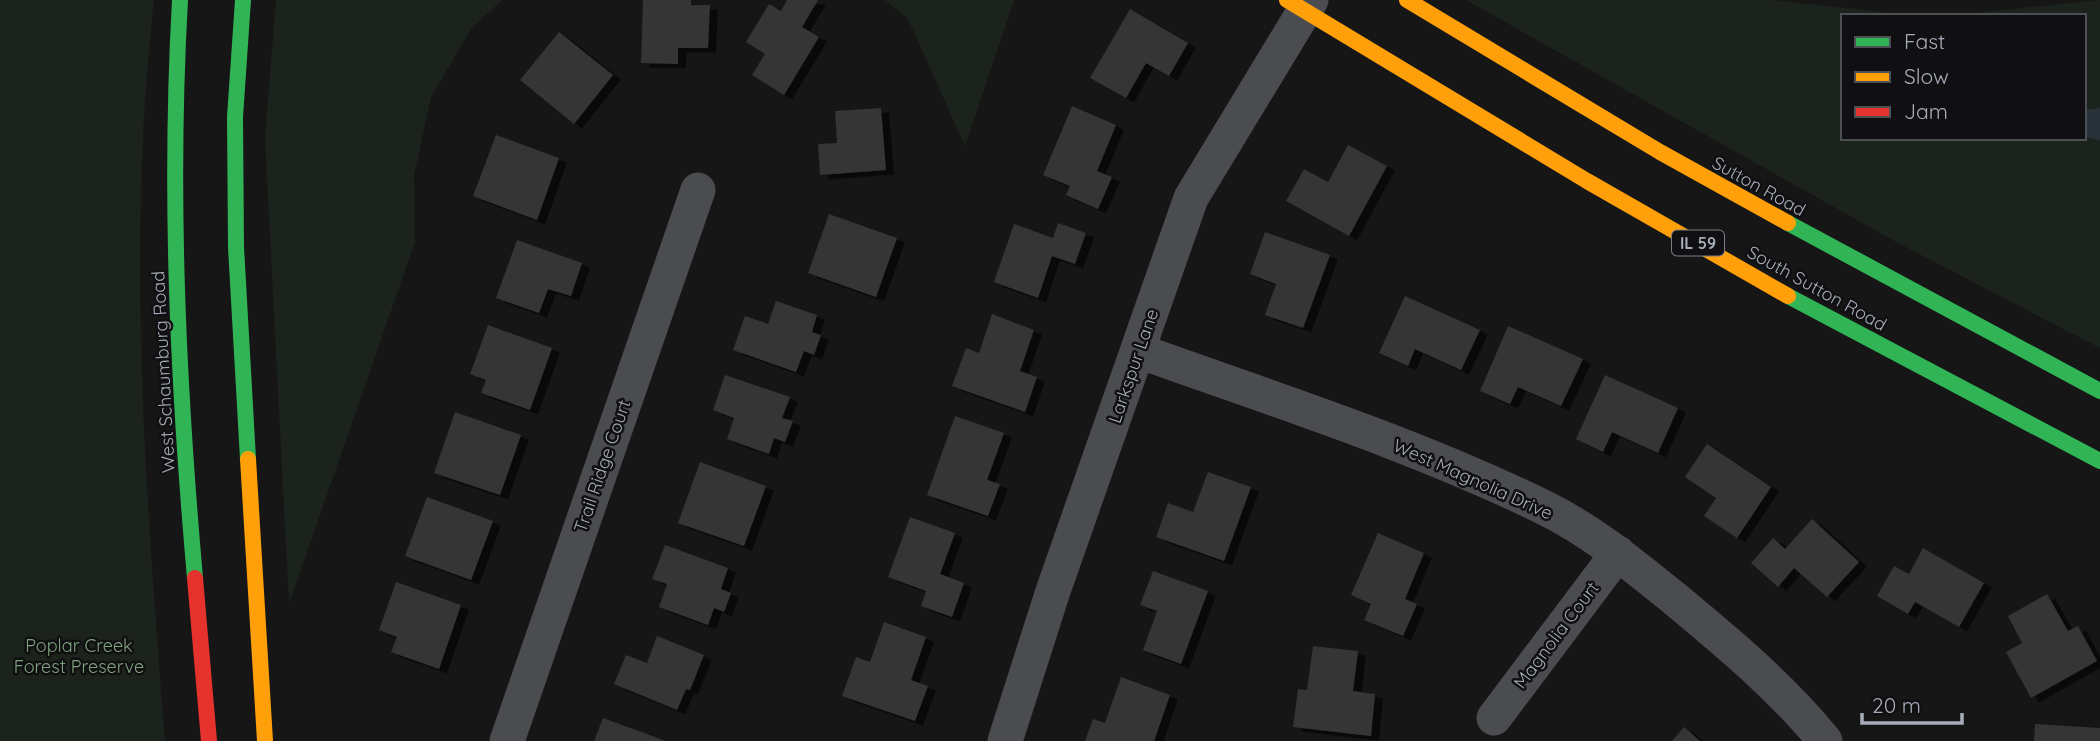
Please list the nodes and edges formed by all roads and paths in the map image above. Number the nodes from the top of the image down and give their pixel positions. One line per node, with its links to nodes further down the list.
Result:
1 (180, 0): 11 (main road, West Schaumburg Road)
2 (243, 0): 12 (main road)
3 (1407, 0): 7 (main road, Sutton Road)
4 (1301, 4): 6 (street, Larkspur Lane); 8 (main road, South Sutton Road / IL 59)
5 (698, 190): 13 (street, Trail Ridge Court)
6 (1139, 351): 9 (street, West Magnolia Drive); 14 (street, Larkspur Lane)
7 (2100, 391)
8 (2100, 461)
9 (1618, 553): 10 (street, Magnolia Court); 15 (street, West Magnolia Drive)
10 (1494, 718)
11 (209, 741)
12 (265, 741)
13 (507, 741)
14 (1005, 741)
15 (1825, 741)

